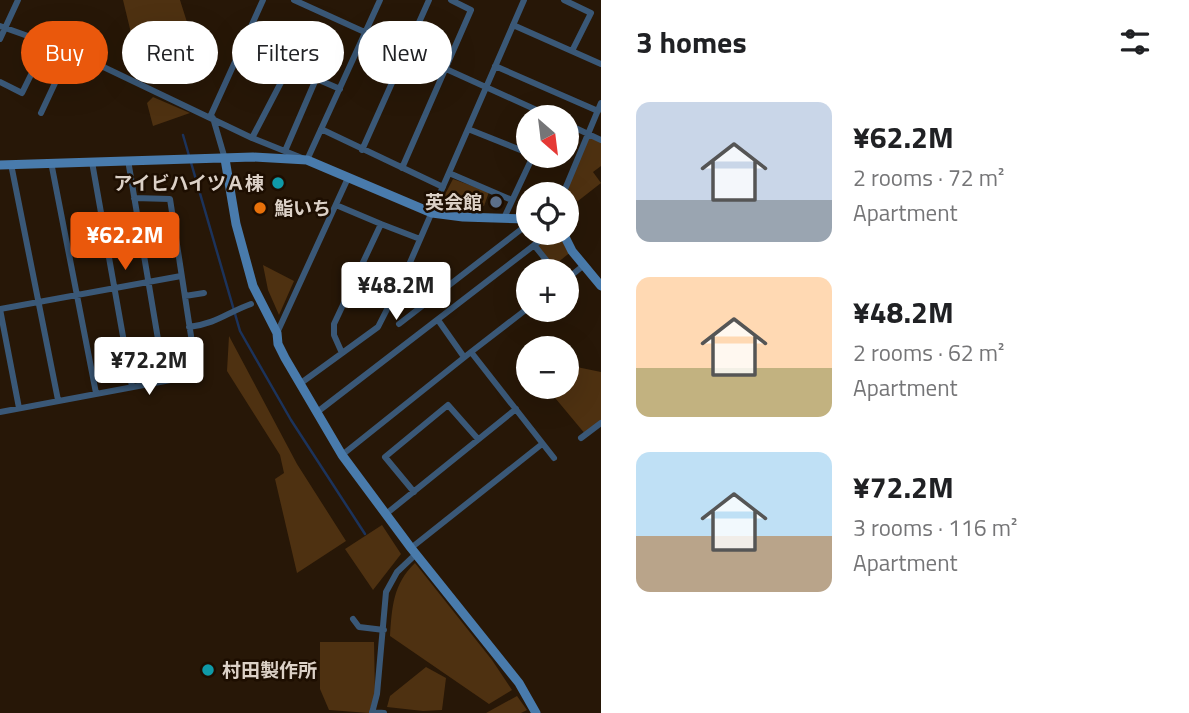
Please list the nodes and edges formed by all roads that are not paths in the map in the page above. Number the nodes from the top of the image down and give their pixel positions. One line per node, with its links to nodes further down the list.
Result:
1 (18, 0): 12 (street)
2 (263, 0): 37 (street)
3 (294, 0): 13 (street)
4 (380, 0): 9 (street)
5 (429, 0): 10 (street)
6 (451, 0): 18 (street)
7 (524, 0): 11 (street)
8 (564, 0): 17 (street)
9 (371, 21)
10 (420, 21)
11 (513, 25): 17 (street); 20 (street)
12 (2, 27): 14 (street); 15 (street)
13 (358, 29)
14 (21, 33)
15 (0, 40)
16 (358, 50): 32 (street)
17 (572, 51): 19 (street)
18 (452, 55)
19 (601, 64)
20 (495, 66): 31 (street); 35 (street)
21 (108, 69): 37 (street)
22 (452, 72): 31 (street)
23 (0, 82): 24 (street)
24 (26, 84)
25 (55, 84): 36 (street)
26 (280, 84): 42 (street)
27 (314, 84): 46 (street)
28 (328, 84): 32 (street)
29 (391, 84): 45 (street)
30 (439, 84): 54 (street)
31 (486, 88): 34 (street); 38 (street)
32 (340, 89): 39 (street)
33 (601, 103): 35 (street)
34 (525, 105)
35 (598, 111): 41 (street)
36 (41, 113)
37 (211, 117): 42 (street); 47 (street)
38 (468, 129): 44 (street); 56 (street)
39 (321, 130): 45 (street); 48 (street)
40 (579, 130): 41 (street)
41 (588, 134): 43 (street); 58 (street)
42 (252, 138): 46 (street)
43 (601, 140)
44 (516, 149)
45 (362, 150): 54 (street)
46 (285, 151): 48 (street)
47 (225, 159): 48 (street); 49 (street); 90 (street)
48 (307, 159): 57 (street)
49 (128, 160): 51 (street); 60 (street)
50 (51, 162): 51 (street); 52 (street); 80 (street)
51 (92, 162): 78 (street)
52 (11, 164): 53 (street); 83 (street)
53 (0, 165)
54 (402, 168): 59 (street)
55 (526, 168): 61 (street)
56 (449, 173): 59 (street); 61 (street)
57 (348, 178): 62 (street); 63 (street)
58 (568, 182)
59 (443, 187): 63 (street)
60 (134, 198): 75 (street); 76 (street)
61 (512, 200): 64 (street)
62 (336, 205): 66 (street); 90 (street)
63 (432, 213): 64 (street); 68 (street)
64 (504, 218): 65 (street)
65 (516, 218)
66 (381, 224): 68 (street); 92 (street)
67 (516, 233): 82 (street)
68 (420, 239): 74 (street)
69 (534, 245): 71 (street); 87 (street)
70 (571, 245): 72 (street)
71 (545, 259)
72 (584, 265): 73 (street); 77 (street)
73 (579, 269)
74 (405, 274): 82 (street); 92 (street)
75 (181, 276): 76 (street); 81 (street)
76 (148, 282): 78 (street); 94 (street)
77 (601, 286)
78 (114, 288): 80 (street); 96 (street)
79 (204, 293): 81 (street)
80 (77, 295): 83 (street); 97 (street)
81 (185, 296): 89 (street)
82 (429, 301): 88 (street)
83 (38, 302): 85 (street); 98 (street)
84 (251, 304): 89 (street)
85 (0, 309): 99 (street)
86 (516, 317): 91 (street)
87 (438, 320): 93 (street); 102 (street)
88 (399, 324)
89 (189, 327): 94 (street)
90 (277, 333): 95 (street)
91 (471, 352): 93 (street); 100 (street)
92 (342, 353): 95 (street)
93 (464, 357): 107 (street)
94 (165, 381): 96 (street)
95 (301, 383): 102 (street)
96 (132, 387): 97 (street)
97 (96, 393): 98 (street)
98 (58, 400): 99 (street)
99 (19, 408): 101 (street)
100 (516, 410): 105 (street); 106 (street)
101 (0, 412)
102 (316, 413): 107 (street)
103 (601, 422): 104 (street)
104 (581, 438)
105 (478, 439): 109 (street); 109 (street)
106 (542, 444): 108 (street); 111 (street)
107 (342, 455): 110 (street)
108 (554, 458)
109 (414, 492): 110 (street)
110 (386, 514): 111 (street)
111 (414, 551): 113 (street); 116 (street)
112 (352, 619): 113 (street)
113 (384, 630): 114 (street)
114 (372, 713): 115 (street)
115 (384, 713)
116 (536, 713)

